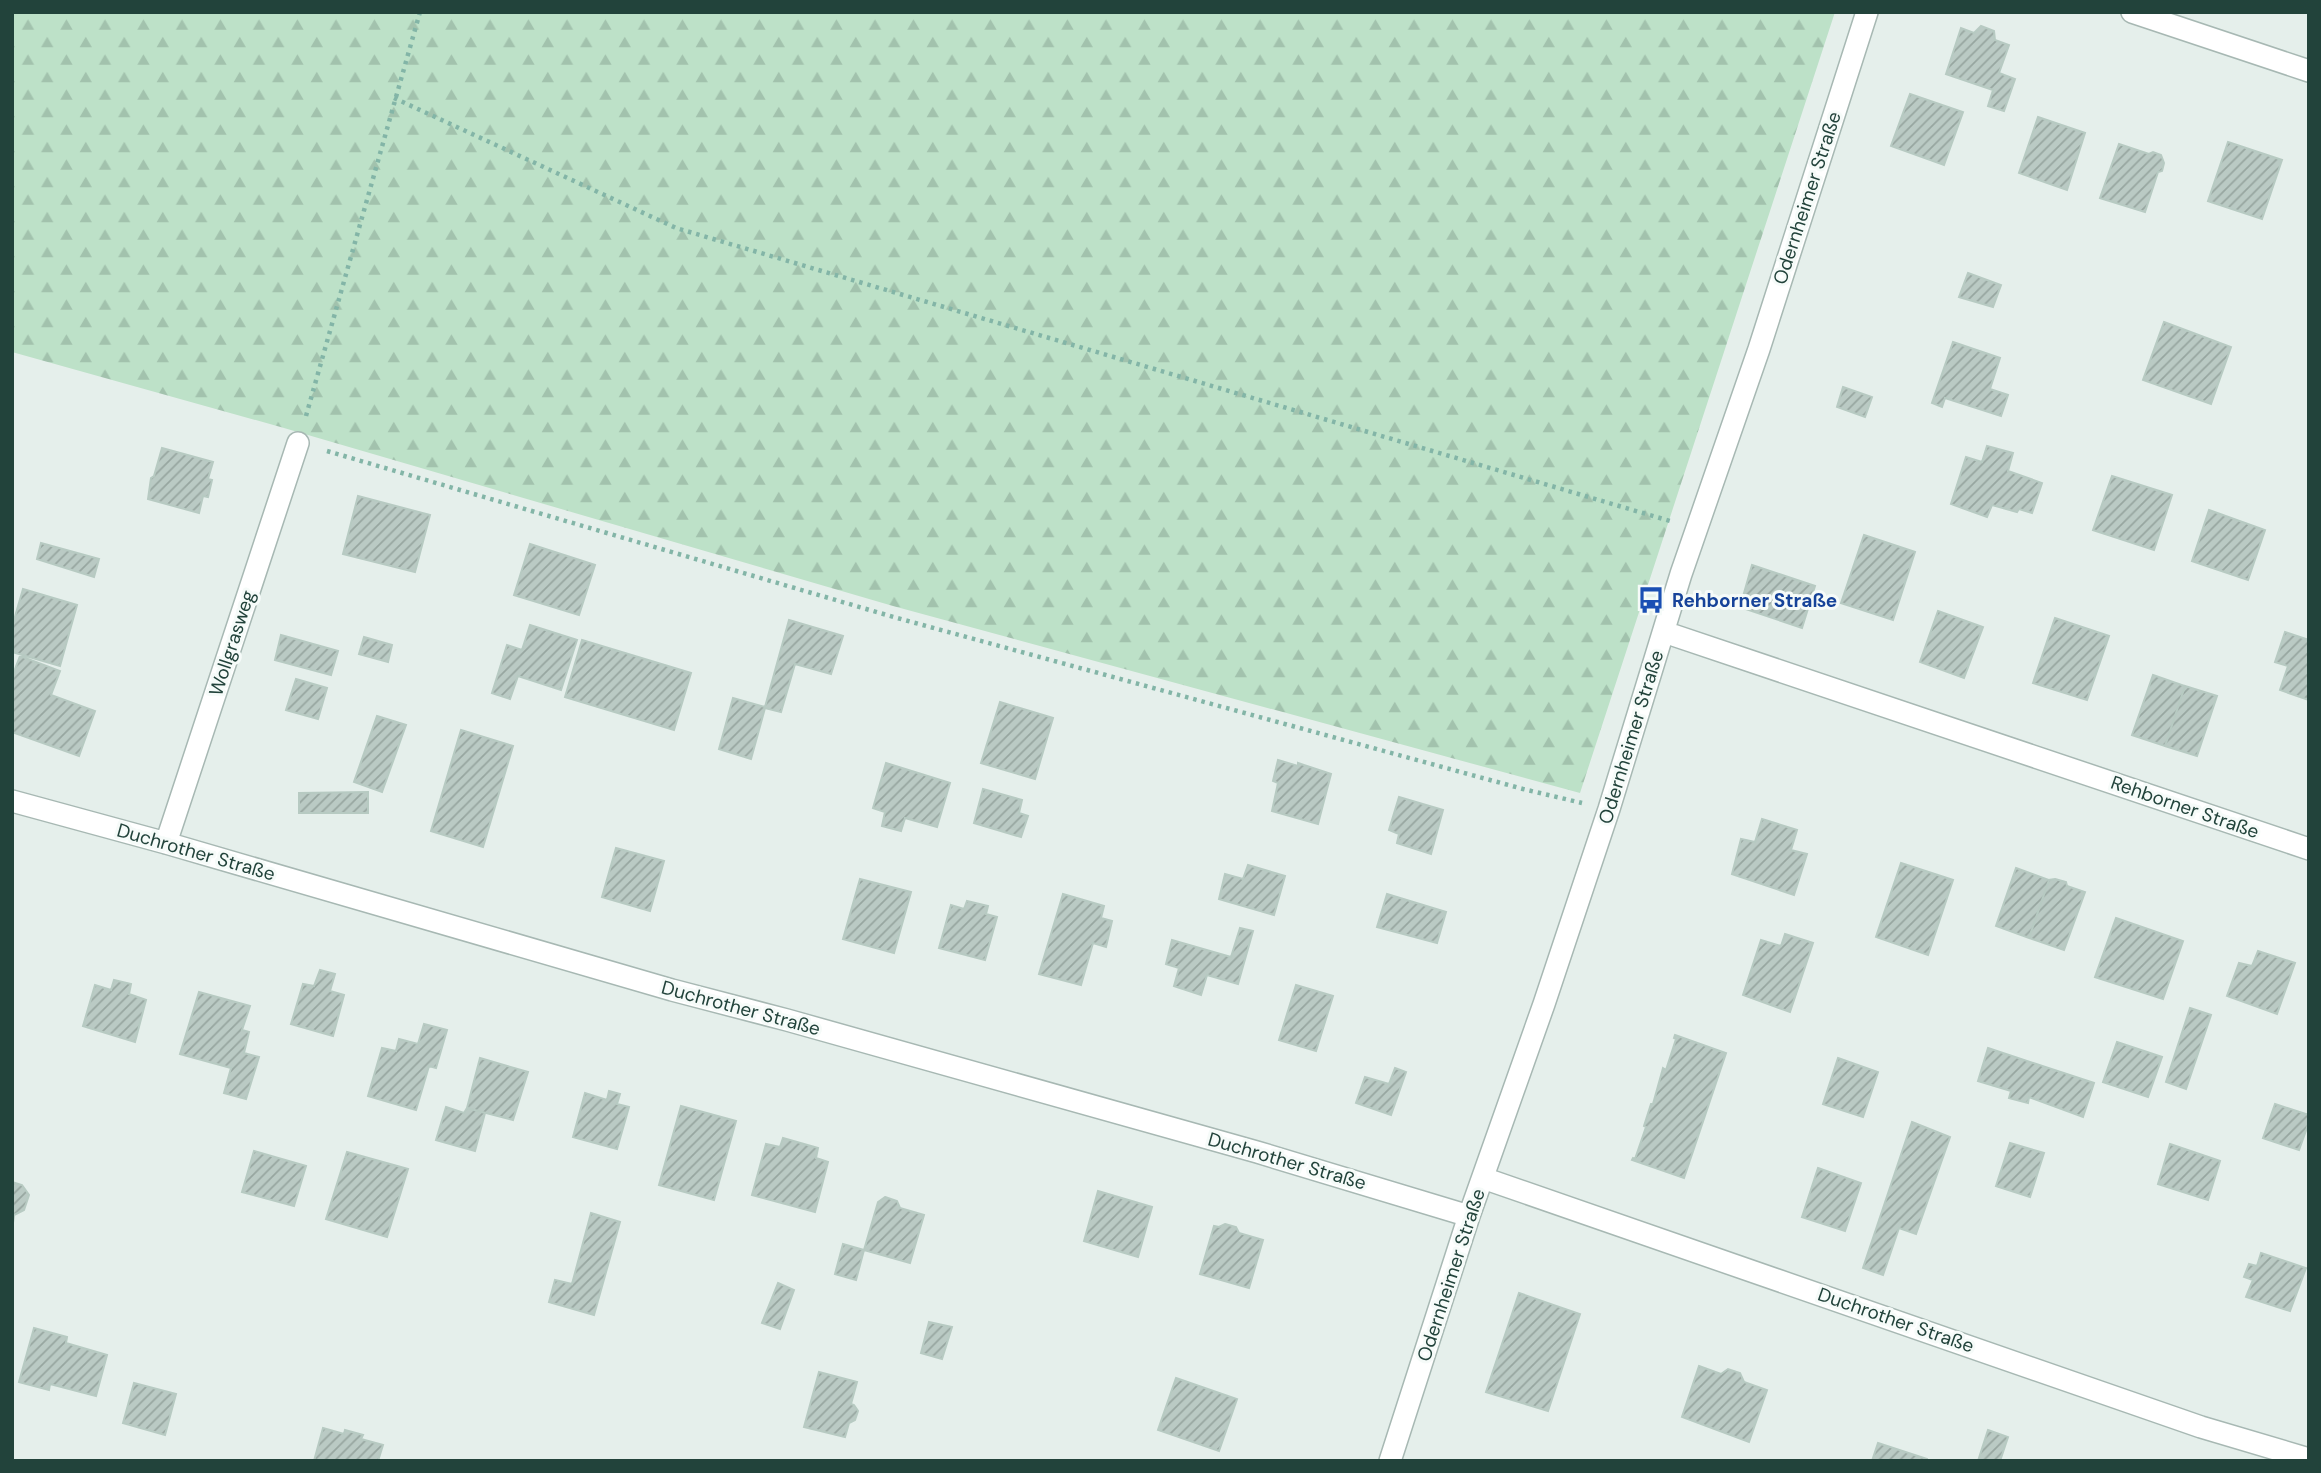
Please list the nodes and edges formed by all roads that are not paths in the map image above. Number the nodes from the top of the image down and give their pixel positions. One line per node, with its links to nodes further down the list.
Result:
1 (1867, 12): 5 (street, Odernheimer Straße)
2 (2132, 12): 3 (street)
3 (2309, 71)
4 (298, 443): 7 (street, Wollgrasweg)
5 (1664, 632): 8 (street, Rehborner Straße); 9 (street, Odernheimer Straße)
6 (12, 801): 7 (street, Duchrother Straße)
7 (166, 843): 10 (street, Duchrother Straße)
8 (2309, 849)
9 (1483, 1178): 10 (street, Odernheimer Straße); 11 (street, Duchrother Straße)
10 (1469, 1216): 12 (street, Odernheimer Straße)
11 (2309, 1459)
12 (1390, 1461)

